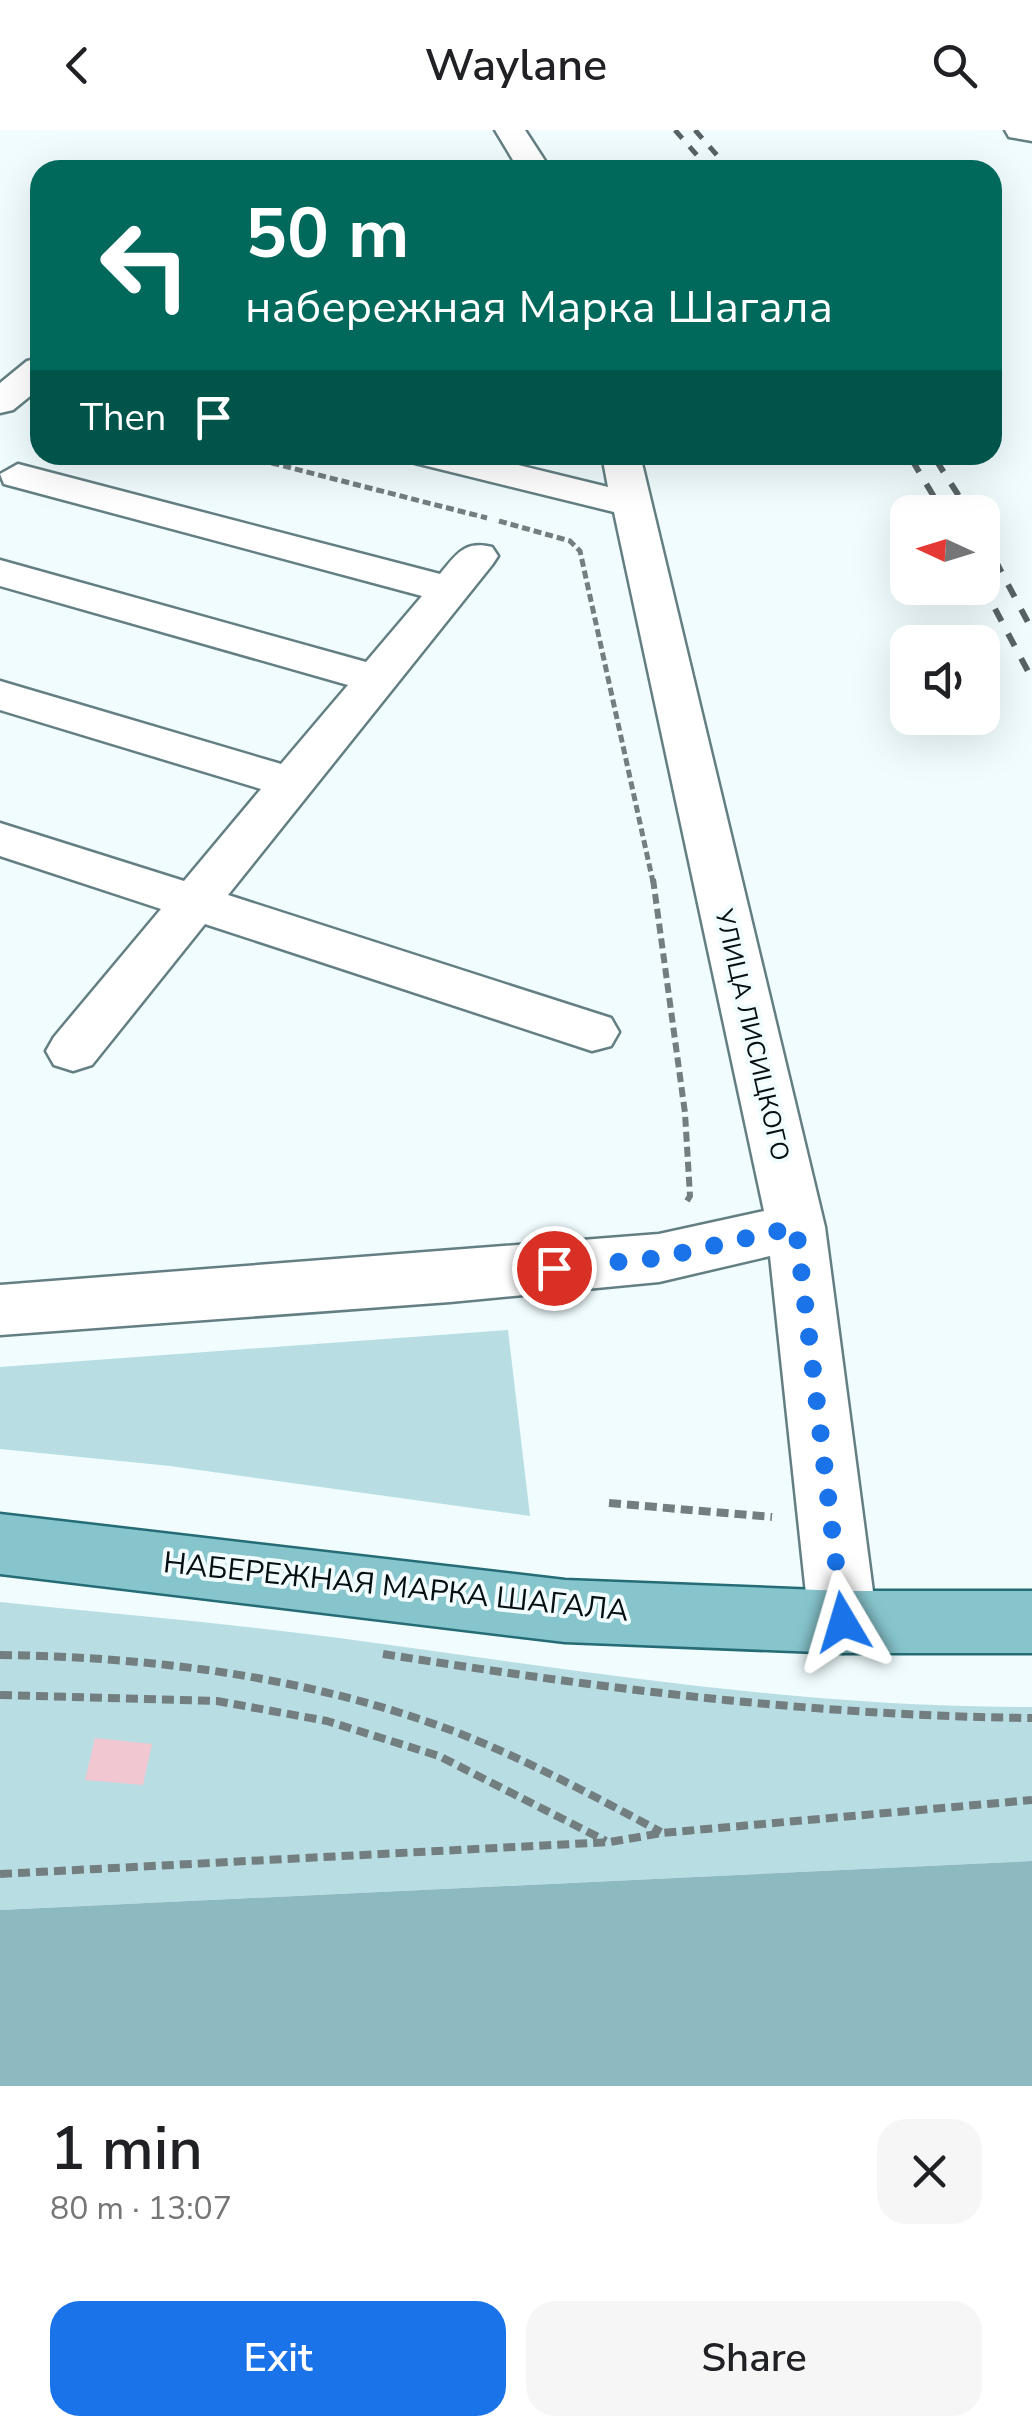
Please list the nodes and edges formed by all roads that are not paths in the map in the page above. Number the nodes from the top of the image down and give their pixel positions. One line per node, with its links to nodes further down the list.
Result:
1 (510, 130): 4 (street)
2 (1020, 130): 3 (street)
3 (1032, 132)
4 (529, 160)
5 (0, 350): 6 (street)
6 (30, 358)
7 (30, 377): 8 (street)
8 (0, 402)
9 (508, 465): 11 (street)
10 (18, 476): 13 (street)
11 (626, 480): 20 (street, УЛИЦА ЛИСИЦКОГО)
12 (0, 573): 13 (street)
13 (376, 679): 15 (street)
14 (0, 696): 15 (street)
15 (291, 783): 17 (street)
16 (0, 839): 17 (street)
17 (194, 902): 18 (street); 19 (street)
18 (592, 1032)
19 (72, 1050)
20 (796, 1227): 21 (street); 23 (street, УЛИЦА ЛИСИЦКОГО)
21 (0, 1310)
22 (0, 1544): 23 (main road, НАБЕРЕЖНАЯ МАРКА ШАГАЛА)
23 (843, 1622): 24 (main road, НАБЕРЕЖНАЯ МАРКА ШАГАЛА)
24 (1032, 1622)

